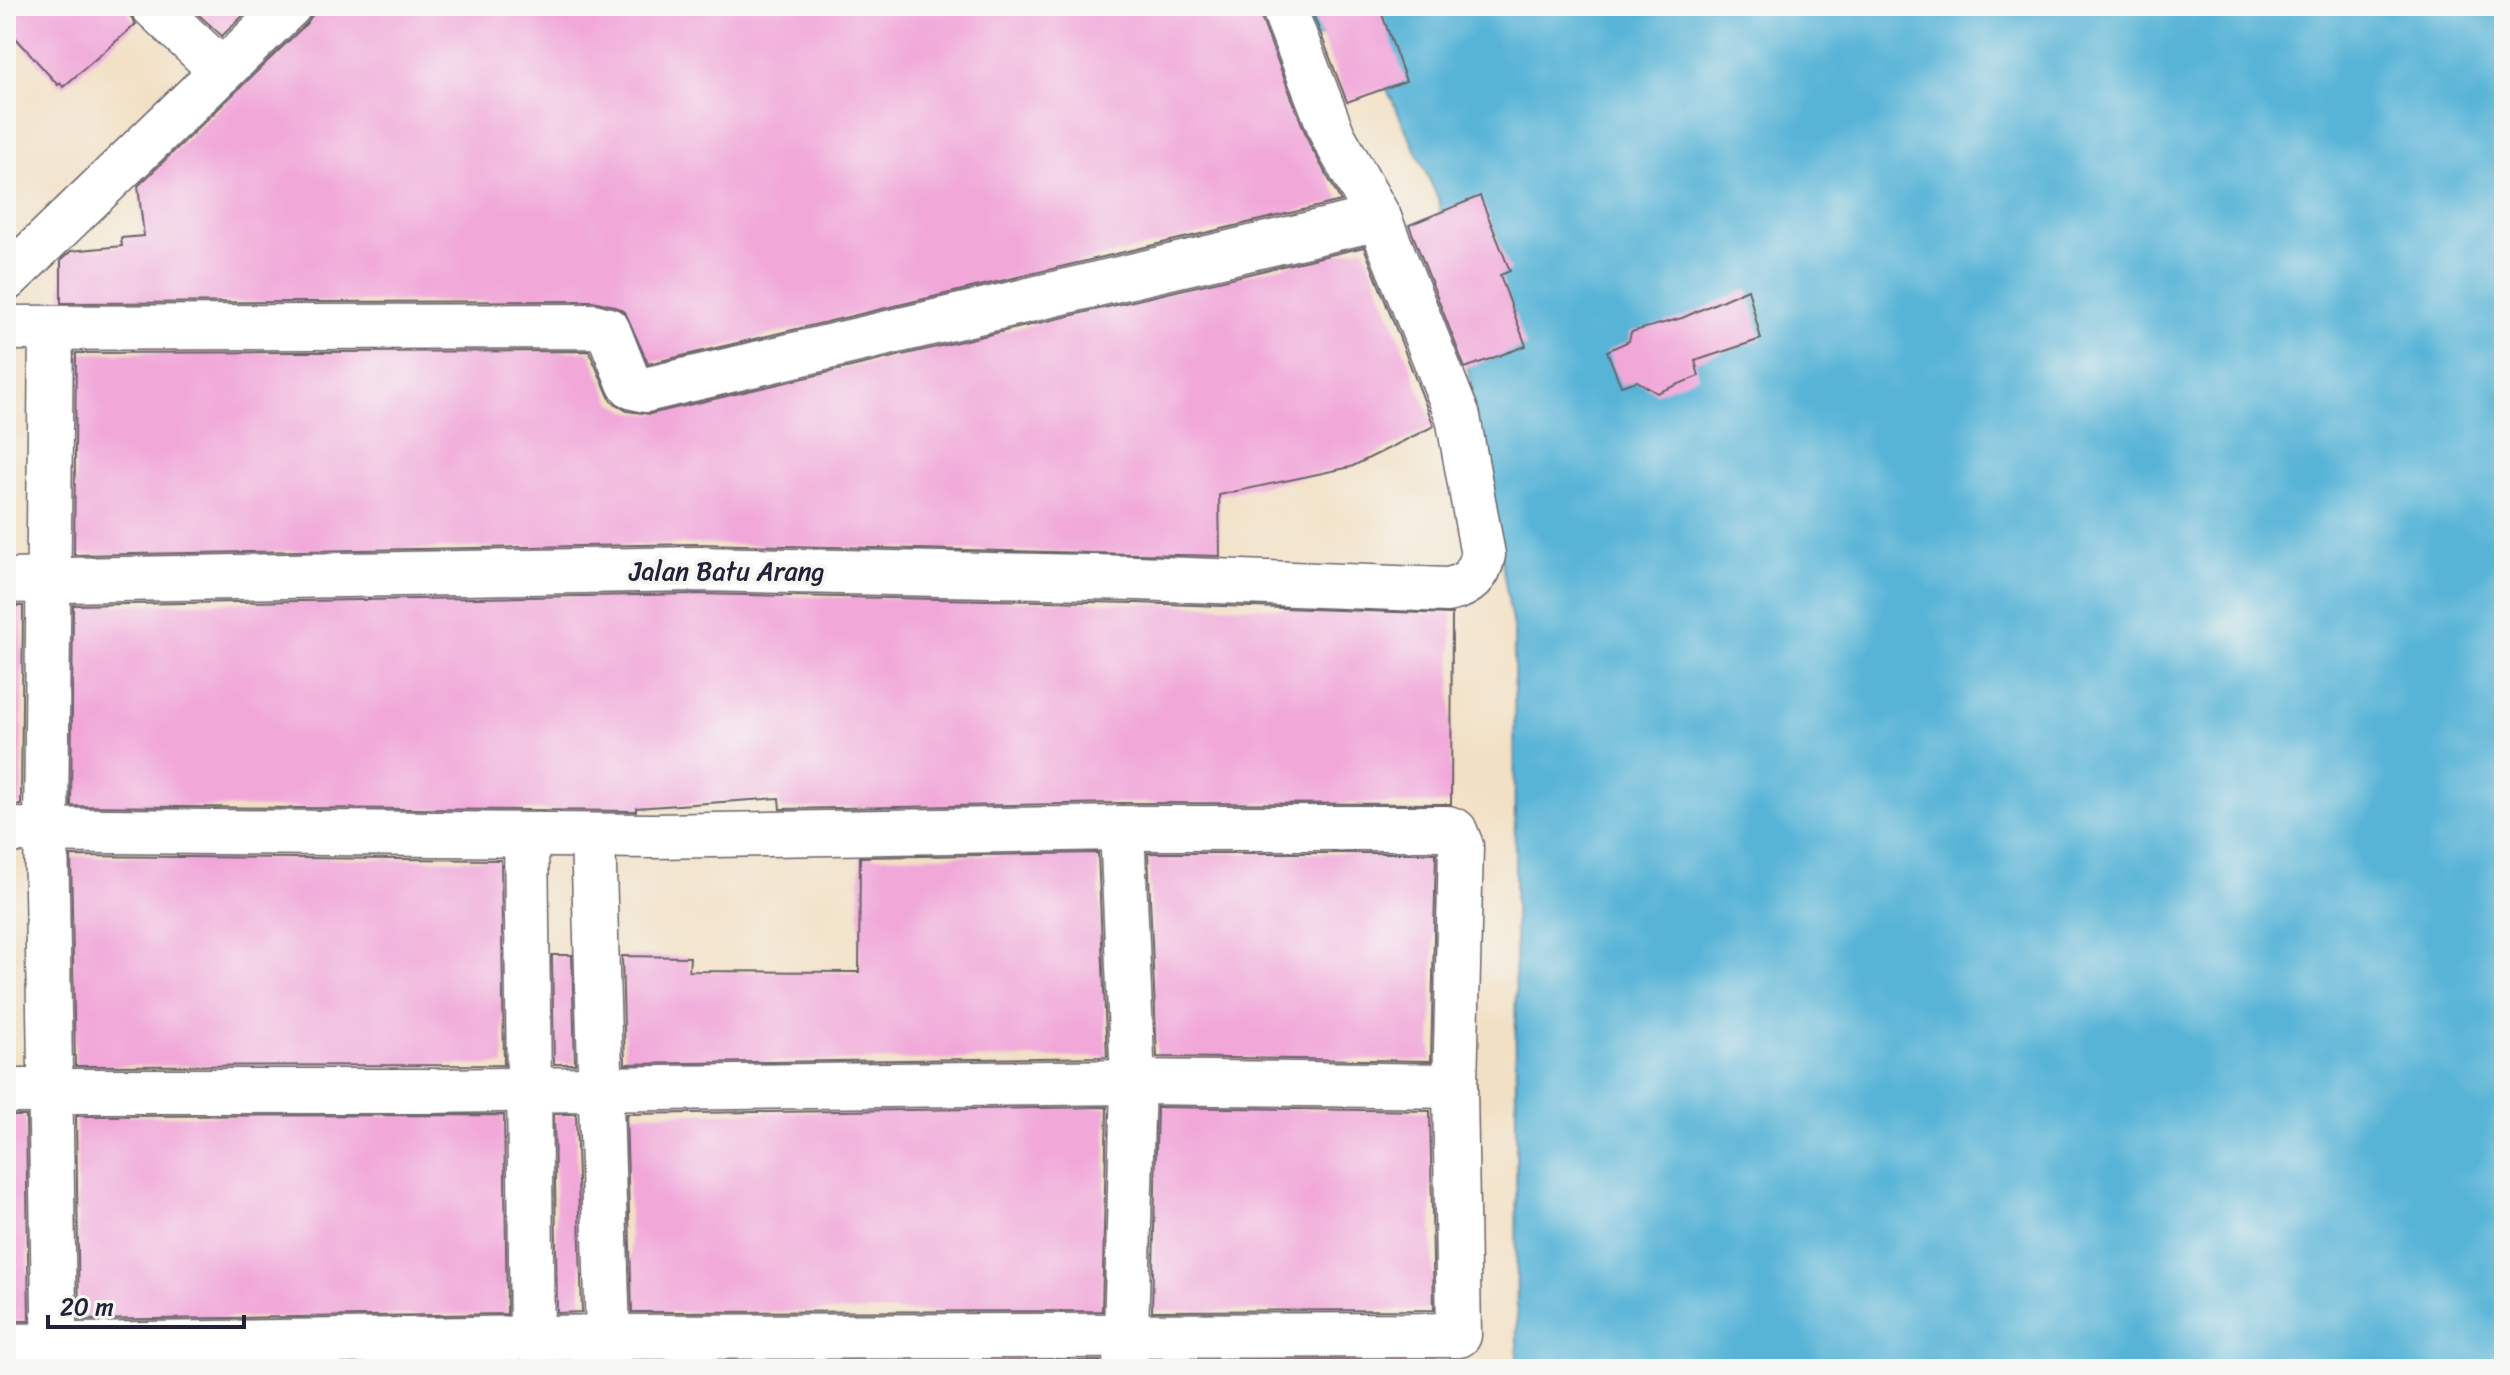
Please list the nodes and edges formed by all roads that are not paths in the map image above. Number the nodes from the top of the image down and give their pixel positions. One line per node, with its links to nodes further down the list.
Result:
1 (153, 6): 4 (street)
2 (289, 6): 4 (street)
3 (1283, 6): 5 (street)
4 (222, 71): 6 (street)
5 (1379, 218): 8 (street); 9 (street, Jalan Batu Arang)
6 (6, 279)
7 (6, 328): 8 (street)
8 (51, 329): 9 (street)
9 (49, 580): 10 (street, Jalan Batu Arang); 12 (street)
10 (6, 581)
11 (1122, 828): 14 (street); 15 (street); 16 (street)
12 (26, 830): 13 (street); 18 (street)
13 (526, 835): 14 (street); 19 (street)
14 (593, 836): 17 (street)
15 (1133, 1082): 16 (street); 17 (street); 23 (street)
16 (1455, 1086): 23 (street)
17 (601, 1089): 19 (street); 24 (street)
18 (50, 1090): 19 (street); 20 (street); 25 (street)
19 (531, 1090): 21 (street)
20 (6, 1091)
21 (532, 1338): 24 (street); 25 (street)
22 (6, 1346): 25 (street)
23 (1125, 1352): 24 (street)
24 (609, 1353)
25 (55, 1357)

